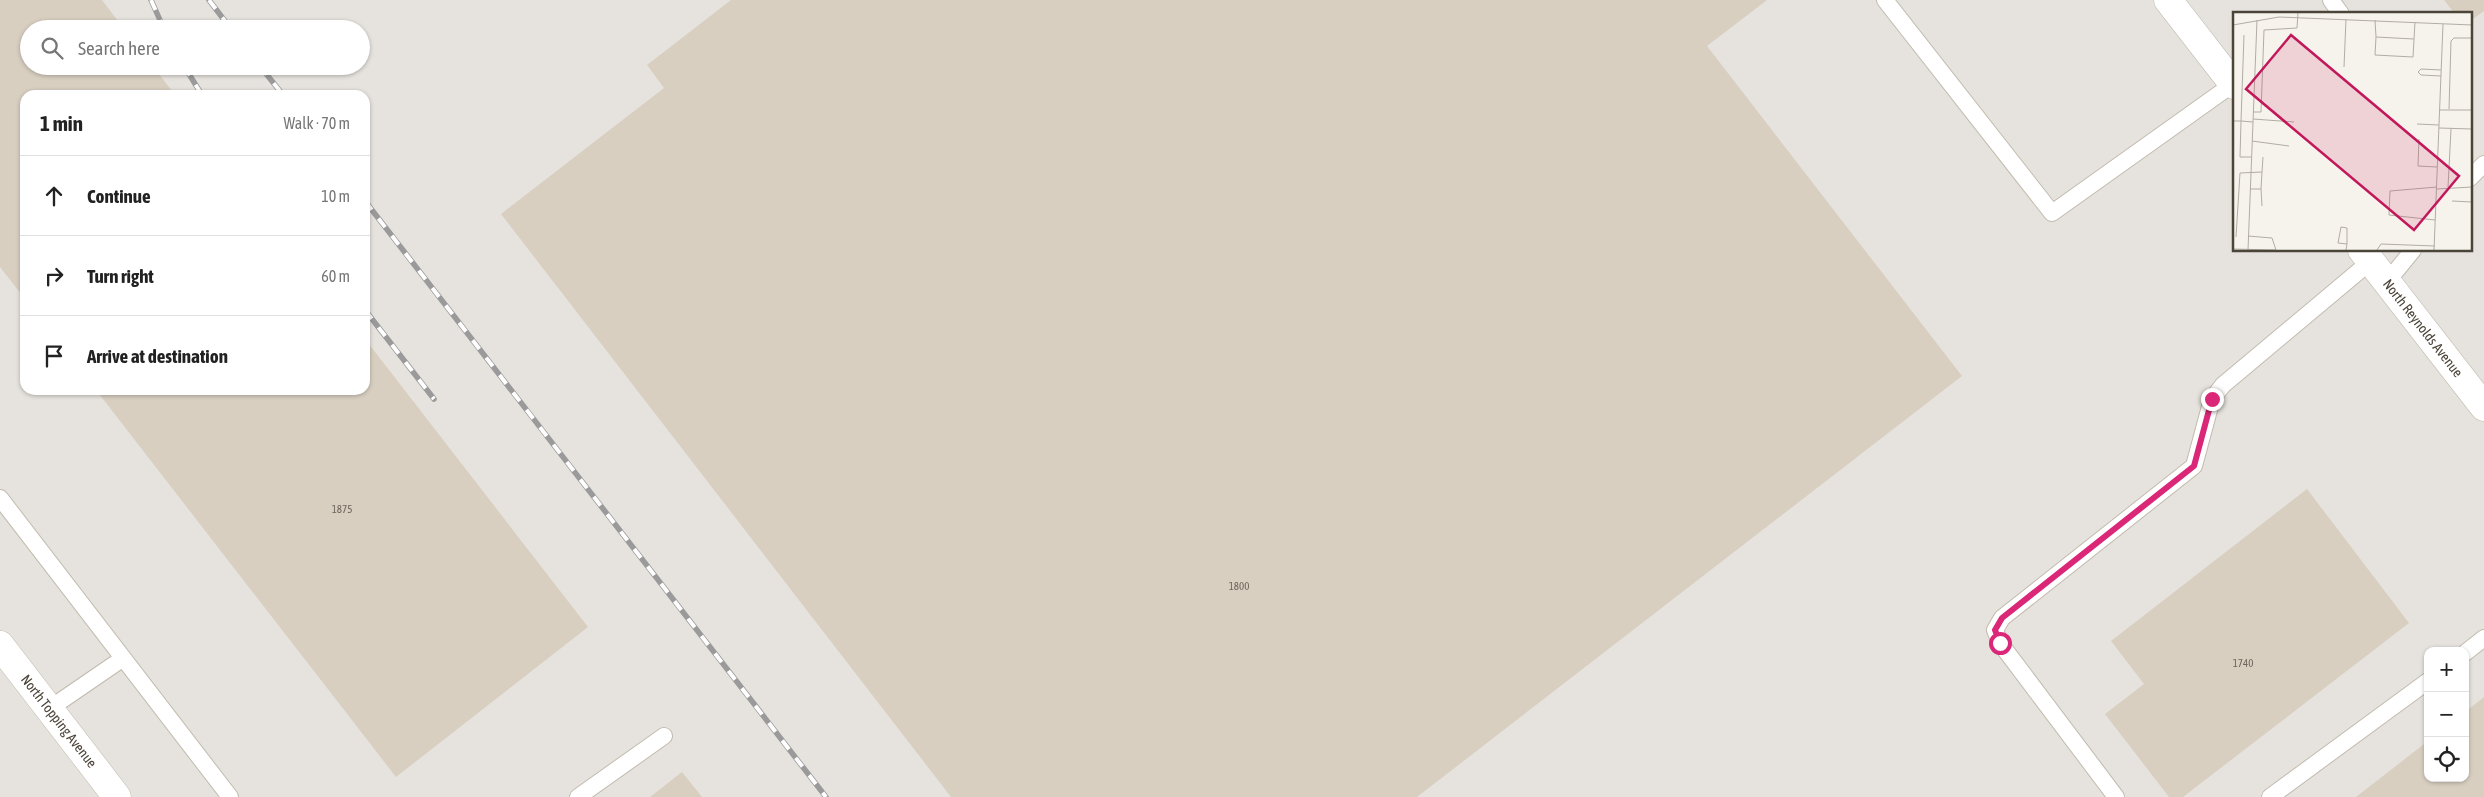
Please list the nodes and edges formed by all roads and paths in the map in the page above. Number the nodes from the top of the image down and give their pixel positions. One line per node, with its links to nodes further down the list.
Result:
1 (1885, 0): 5 (lane)
2 (2168, 0): 5 (street)
3 (2331, 0): 4 (lane)
4 (2340, 12)
5 (2233, 84)
6 (2484, 164): 7 (lane)
7 (2472, 176)
8 (2409, 251): 9 (lane)
9 (2373, 264): 10 (street, North Reynolds Avenue); 22 (lane)
10 (2484, 407)
11 (0, 498): 15 (lane)
12 (2484, 638): 14 (lane)
13 (0, 645): 17 (street, North Topping Avenue)
14 (2469, 649)
15 (122, 659): 17 (lane); 20 (lane)
16 (2424, 684): 23 (lane)
17 (49, 709): 19 (street, North Topping Avenue)
18 (664, 736): 21 (lane)
19 (117, 797)
20 (230, 797)
21 (578, 797)
22 (2116, 797)
23 (2270, 797)

